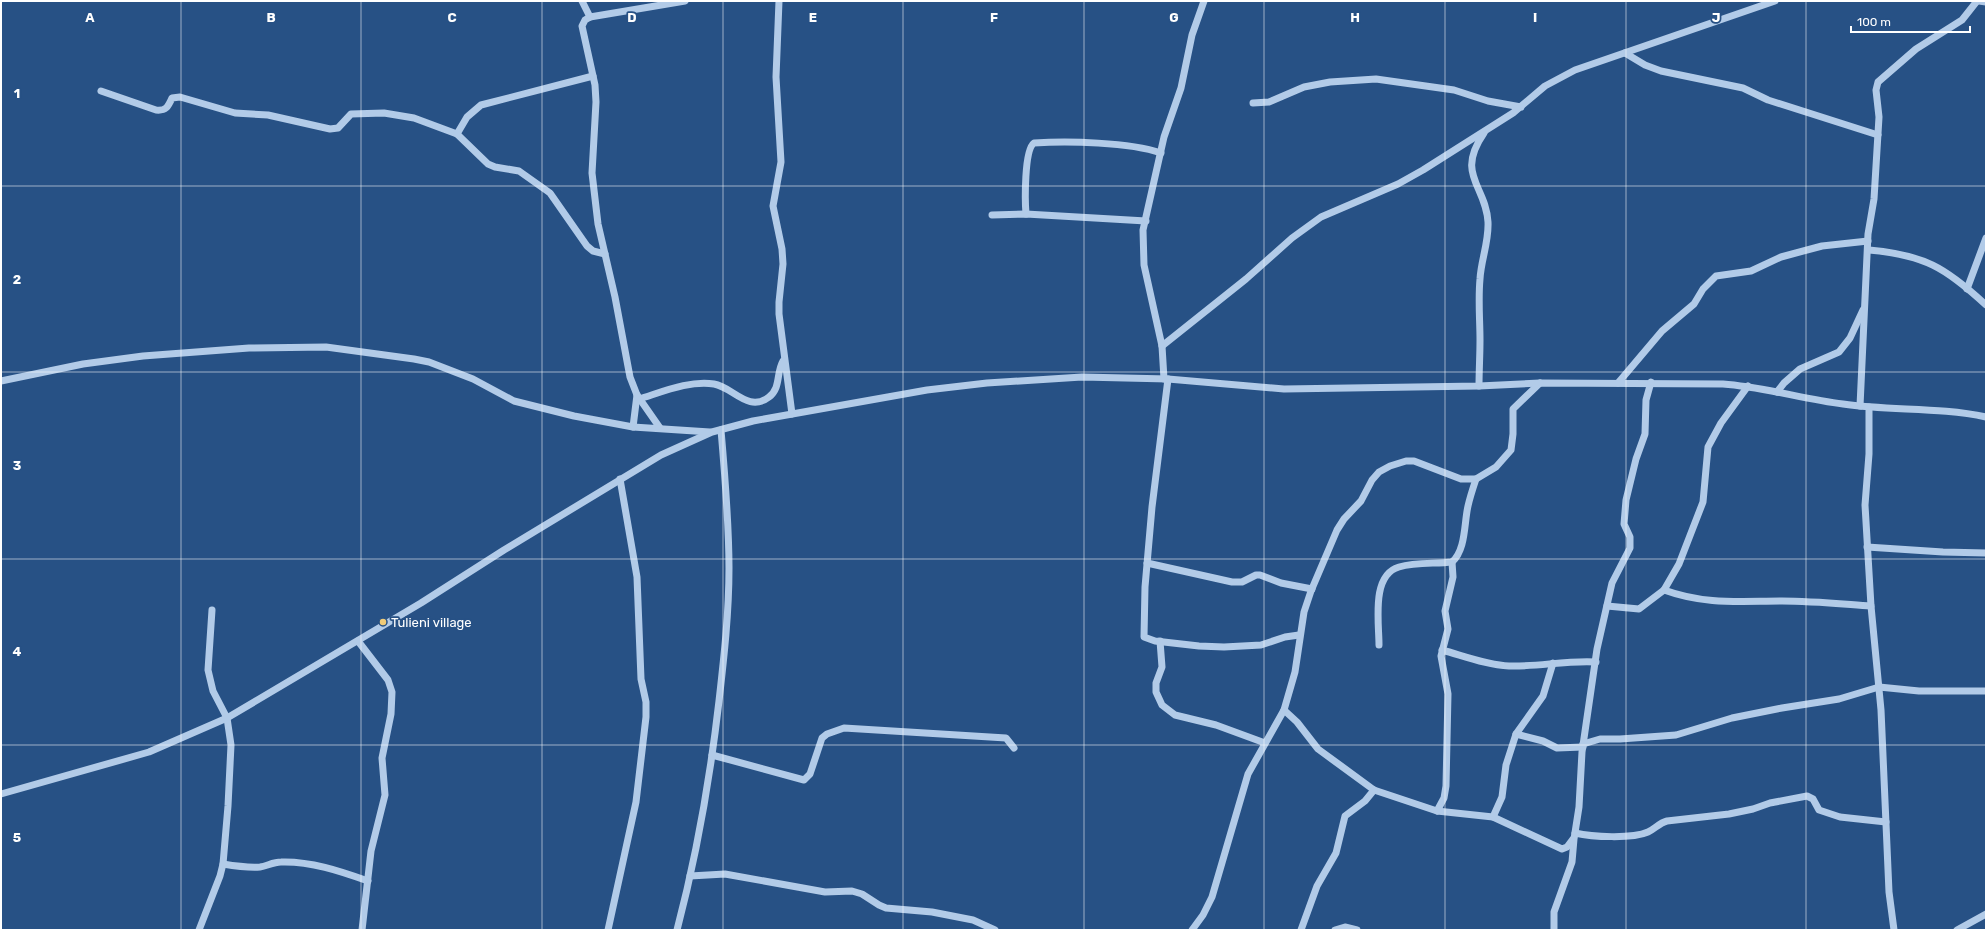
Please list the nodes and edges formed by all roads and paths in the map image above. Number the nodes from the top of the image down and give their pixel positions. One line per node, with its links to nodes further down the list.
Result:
1 (582, 1): 8 (street)
2 (685, 1): 8 (street)
3 (779, 1): 29 (street)
4 (1204, 1): 17 (street)
5 (1775, 1): 9 (street)
6 (1978, 1): 7 (street); 16 (street)
7 (1986, 2)
8 (590, 17): 10 (street)
9 (1625, 53): 13 (street); 16 (street)
10 (593, 76): 15 (street); 24 (street)
11 (101, 91): 15 (street)
12 (1253, 103): 13 (street)
13 (1521, 107): 14 (street)
14 (1486, 131): 28 (street); 35 (street)
15 (457, 134): 24 (street)
16 (1878, 135): 22 (street)
17 (1161, 153): 18 (street); 20 (street)
18 (1026, 214): 19 (street); 20 (street)
19 (992, 215)
20 (1146, 221): 28 (street)
21 (1986, 238): 25 (street)
22 (1868, 240): 23 (street); 34 (street)
23 (1868, 250): 25 (street); 27 (street)
24 (605, 254): 38 (street)
25 (1967, 289): 26 (street)
26 (1986, 305)
27 (1865, 306): 37 (street); 39 (street)
28 (1162, 346): 30 (street)
29 (784, 359): 38 (street); 41 (street)
30 (1166, 379): 35 (street); 41 (street); 52 (street)
31 (1, 381): 43 (street)
32 (1651, 382): 34 (street); 36 (street); 55 (street)
33 (1540, 383): 34 (street); 35 (street); 47 (street)
34 (1618, 383)
35 (1479, 386)
36 (1748, 386): 37 (street); 54 (street)
37 (1777, 392): 39 (street)
38 (638, 397): 43 (street); 44 (street)
39 (1860, 406): 40 (street)
40 (1869, 407): 42 (street); 49 (street)
41 (792, 414): 45 (street)
42 (1986, 417)
43 (633, 427): 44 (street)
44 (660, 428): 46 (street)
45 (721, 430): 46 (street); 73 (street)
46 (712, 432): 48 (street)
47 (1476, 478): 51 (street); 53 (street)
48 (620, 479): 59 (street); 86 (street)
49 (1867, 547): 50 (street); 56 (street)
50 (1986, 553)
51 (1452, 562): 61 (street); 62 (street)
52 (1147, 563): 53 (street); 60 (street)
53 (1312, 588): 58 (street)
54 (1664, 590): 55 (street); 56 (street)
55 (1607, 606): 63 (street)
56 (1871, 606): 65 (street)
57 (212, 610): 68 (street)
58 (1300, 636): 60 (street); 67 (street)
59 (358, 641): 68 (street); 82 (street)
60 (1160, 641): 70 (street)
61 (1379, 645)
62 (1442, 650): 64 (street); 76 (street)
63 (1596, 662): 64 (street); 71 (street)
64 (1553, 663): 69 (street)
65 (1879, 687): 66 (street); 71 (street); 78 (street)
66 (1986, 691)
67 (1284, 710): 70 (street); 74 (street)
68 (227, 718): 75 (street); 80 (street)
69 (1516, 734): 71 (street); 77 (street)
70 (1265, 743): 89 (street)
71 (1583, 746): 79 (street)
72 (1014, 748): 73 (street)
73 (712, 755): 81 (street)
74 (1374, 790): 76 (street); 90 (street)
75 (1, 794)
76 (1437, 811): 77 (street)
77 (1493, 817): 79 (street)
78 (1886, 822): 79 (street); 94 (street)
79 (1574, 836): 93 (street)
80 (223, 864): 82 (street); 84 (street)
81 (690, 876): 87 (street); 88 (street)
82 (368, 880): 85 (street)
83 (1986, 914): 95 (street)
84 (199, 930)
85 (362, 930)
86 (608, 930)
87 (677, 930)
88 (995, 930)
89 (1192, 930)
90 (1301, 930)
91 (1335, 930): 92 (street)
92 (1356, 930)
93 (1554, 930)
94 (1894, 930)
95 (1958, 930)

